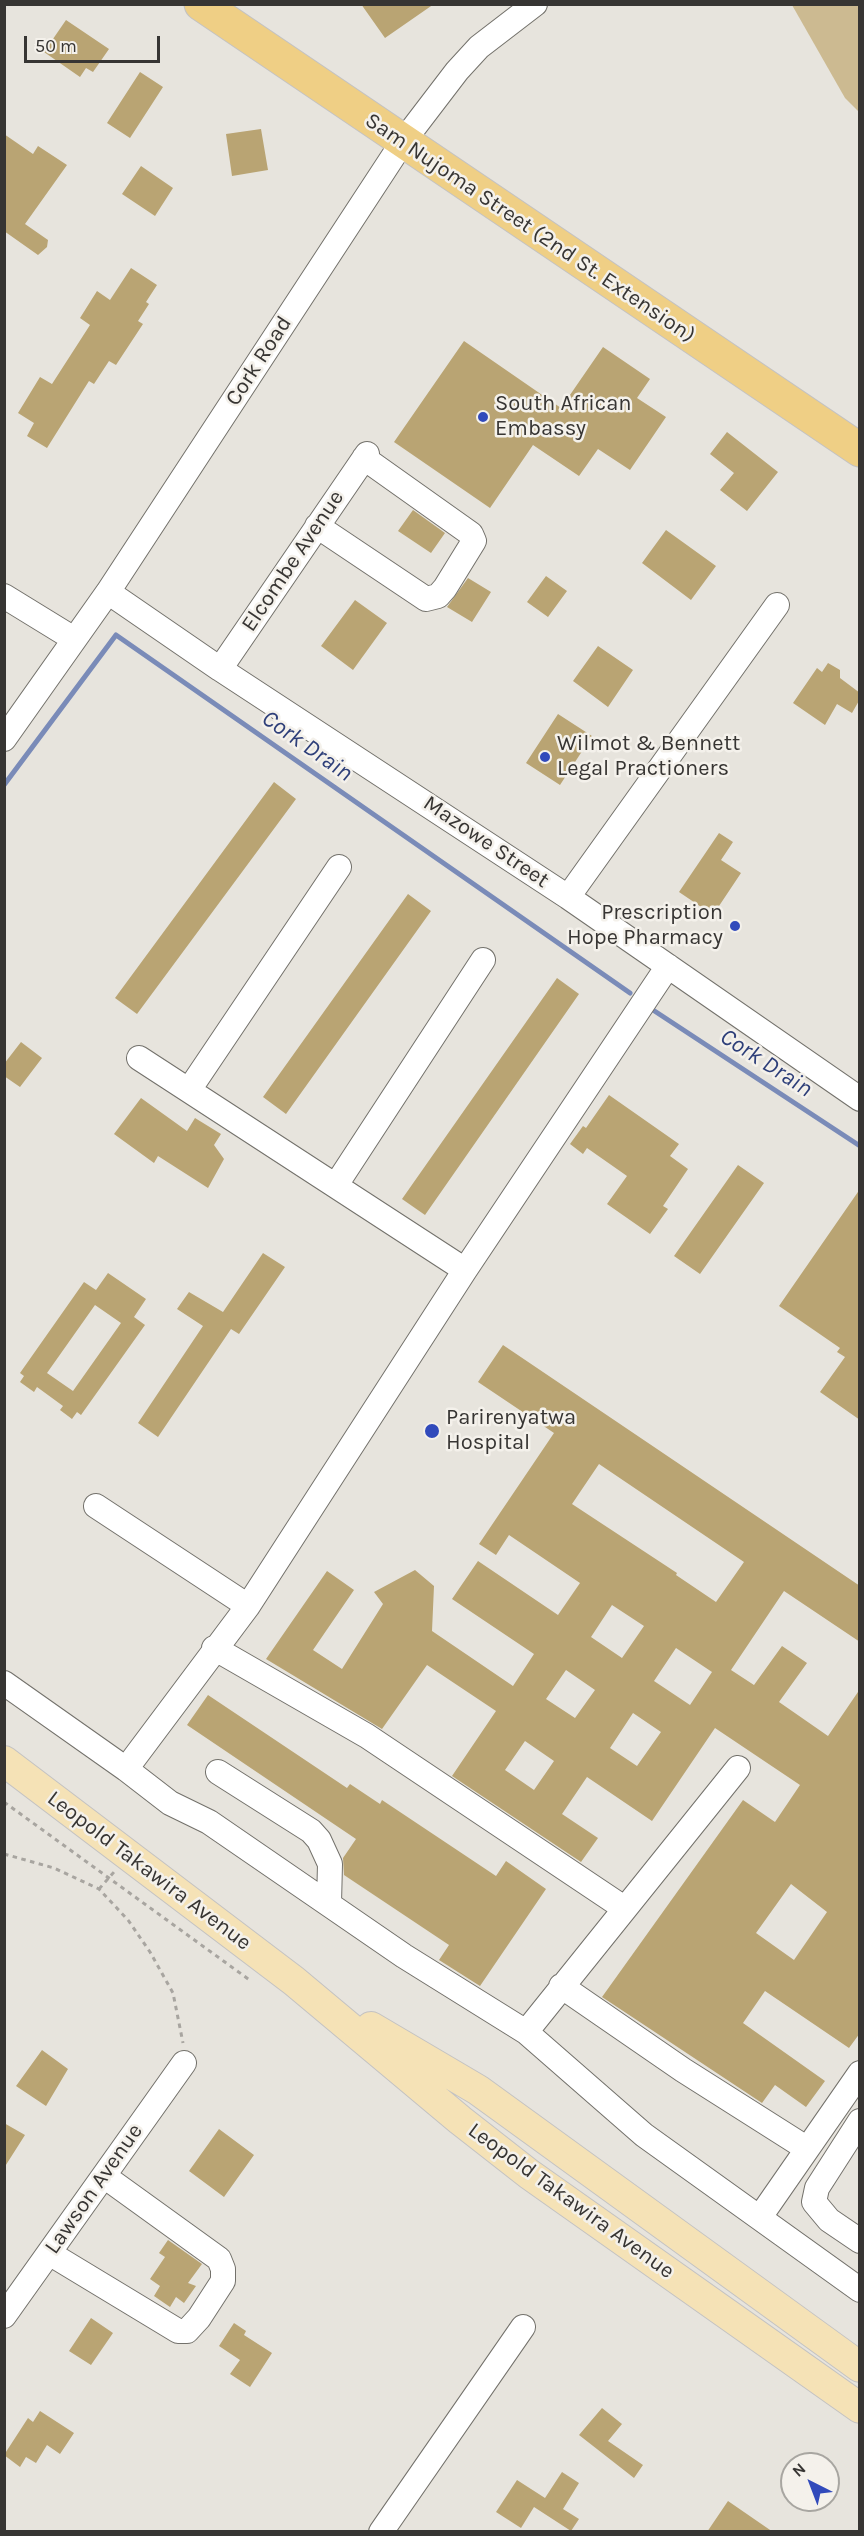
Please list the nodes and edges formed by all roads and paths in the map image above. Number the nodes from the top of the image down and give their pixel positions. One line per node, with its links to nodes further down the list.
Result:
1 (201, 4): 3 (highway, Sam Nujoma Street (2nd St. Extension))
2 (535, 4): 3 (street, Cork Road)
3 (402, 142): 4 (highway, Sam Nujoma Street (2nd St. Extension)); 6 (street, Cork Road)
4 (860, 450)
5 (317, 526): 5 (street, Elcombe Avenue); 10 (street, Elcombe Avenue)
6 (108, 592): 9 (street, Cork Road); 10 (street, Mazowe Street)
7 (4, 596): 9 (street)
8 (777, 605): 13 (street)
9 (75, 639): 11 (street, Cork Road)
10 (220, 669): 13 (street, Mazowe Street)
11 (4, 739)
12 (339, 867): 17 (street)
13 (568, 897): 15 (street, Mazowe Street)
14 (483, 960): 19 (street)
15 (668, 966): 18 (street, Mazowe Street); 20 (street)
16 (139, 1058): 17 (street)
17 (189, 1090): 19 (street)
18 (860, 1099)
19 (336, 1185): 20 (street)
20 (465, 1270): 22 (street)
21 (96, 1506): 22 (street)
22 (248, 1606): 23 (street)
23 (214, 1648): 27 (street); 31 (street)
24 (4, 1683): 27 (street)
25 (4, 1761): 32 (main road, Leopold Takawira Avenue)
26 (738, 1768): 31 (street)
27 (126, 1769): 30 (street)
28 (218, 1772): 30 (street)
29 (4, 1854): 35 (path)
30 (329, 1903): 34 (street)
31 (624, 1908): 33 (street)
32 (294, 1981): 46 (main road, Leopold Takawira Avenue); 47 (main road, Leopold Takawira Avenue)
33 (561, 1986): 34 (street); 38 (street)
34 (526, 2032): 40 (street)
35 (184, 2063): 39 (street, Lawson Avenue)
36 (860, 2073): 38 (street)
37 (860, 2121): 41 (street)
38 (806, 2148): 40 (street)
39 (104, 2176): 42 (street, Lawson Avenue); 42 (street)
40 (760, 2217): 43 (street)
41 (860, 2241)
42 (48, 2253): 44 (street, Lawson Avenue)
43 (860, 2290)
44 (4, 2316)
45 (523, 2327): 48 (street)
46 (860, 2367)
47 (860, 2408)
48 (381, 2532)

